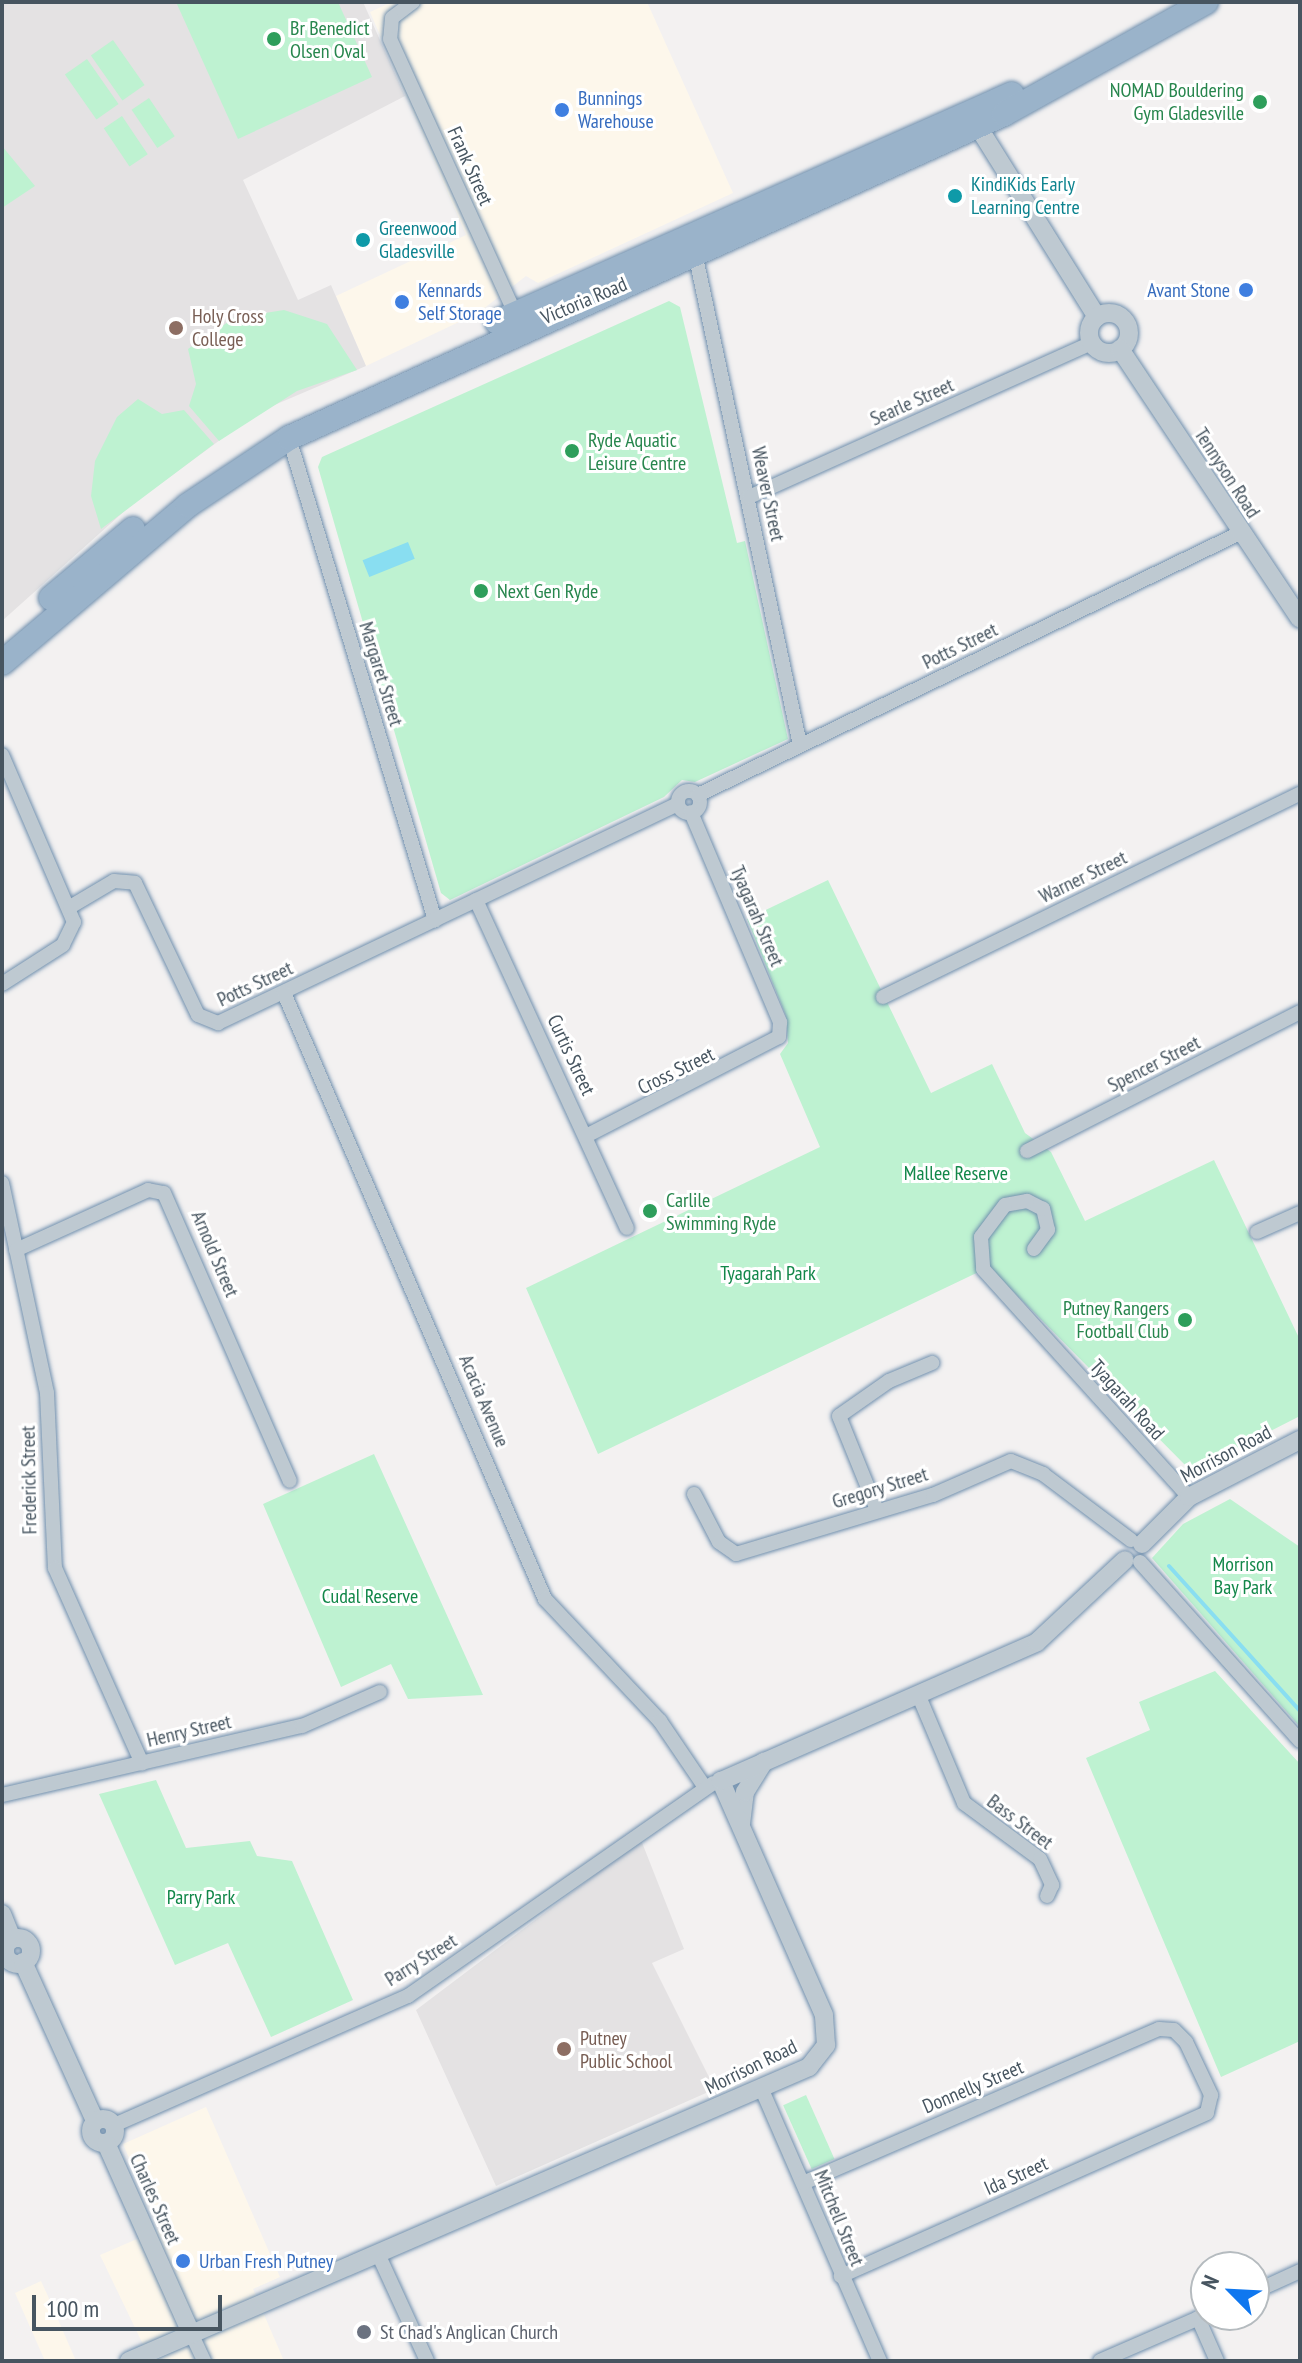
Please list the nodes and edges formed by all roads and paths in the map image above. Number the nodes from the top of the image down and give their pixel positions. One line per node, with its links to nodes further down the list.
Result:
1 (413, 2): 7 (street, Frank Street)
2 (1178, 2): 4 (highway, Victoria Road)
3 (1206, 2): 4 (highway, Victoria Road)
4 (972, 119): 5 (highway, Victoria Road); 6 (street); 7 (highway, Victoria Road)
5 (695, 253): 7 (highway, Victoria Road); 11 (street, Weaver Street)
6 (1097, 317): 8 (street); 9 (street)
7 (518, 321): 10 (highway, Victoria Road); 15 (highway, Victoria Road)
8 (1091, 343): 9 (street); 11 (street, Searle Street)
9 (1120, 349): 12 (street, Tennyson Road)
10 (289, 438): 15 (highway, Victoria Road); 22 (street, Margaret Street)
11 (749, 497): 16 (street, Weaver Street)
12 (1240, 533): 13 (street, Tennyson Road); 16 (street, Potts Street)
13 (1294, 599): 14 (street, Tennyson Road)
14 (1300, 619)
15 (2, 656)
16 (800, 745): 19 (street, Potts Street)
17 (2, 755): 21 (street)
18 (1300, 794): 25 (street, Warner Street)
19 (685, 808): 20 (street, Potts Street); 27 (street, Tyagarah Street)
20 (476, 900): 22 (street, Potts Street); 28 (street, Curtis Street)
21 (70, 907): 23 (street); 24 (street, Potts Street)
22 (435, 920): 24 (street, Potts Street)
23 (2, 984)
24 (284, 993): 48 (street, Acacia Avenue)
25 (883, 997)
26 (1300, 1012): 29 (street, Spencer Street)
27 (779, 1037): 28 (street, Cross Street)
28 (586, 1136): 32 (street, Curtis Street)
29 (1027, 1151)
30 (2, 1183): 35 (street, Frederick Street)
31 (1300, 1213): 33 (street)
32 (627, 1228)
33 (1257, 1232)
34 (1034, 1249): 40 (street, Tyagarah Road)
35 (16, 1250): 38 (street, Arnold Street); 47 (street, Frederick Street)
36 (932, 1363): 41 (street)
37 (1300, 1440): 40 (street, Morrison Road)
38 (290, 1481)
39 (694, 1494): 41 (street, Gregory Street)
40 (1189, 1497): 42 (street, Morrison Road)
41 (877, 1510): 42 (street, Gregory Street)
42 (1134, 1551): 44 (street, Morrison Road); 45 (street, Gregory Street)
43 (380, 1692): 47 (street, Henry Street)
44 (918, 1694): 46 (street, Morrison Road); 51 (street, Bass Street)
45 (1300, 1741)
46 (766, 1759): 48 (street, Morrison Road); 50 (street)
47 (142, 1763): 49 (street, Henry Street)
48 (713, 1784): 50 (street, Morrison Road); 57 (street, Parry Street)
49 (2, 1795)
50 (741, 1824): 54 (street, Morrison Road)
51 (1047, 1896)
52 (2, 1914): 53 (street)
53 (11, 1954): 56 (street)
54 (762, 2090): 59 (street, Mitchell Street); 60 (street, Morrison Road)
55 (1207, 2113): 59 (street, Donnelly Street); 62 (street, Ida Street)
56 (95, 2121): 57 (street); 58 (street, Charles Street)
57 (114, 2125): 58 (street)
58 (106, 2143): 66 (street, Charles Street)
59 (803, 2183): 62 (street, Mitchell Street)
60 (379, 2256): 66 (street, Morrison Road); 69 (street)
61 (1300, 2271): 63 (street)
62 (841, 2276): 70 (street, Mitchell Street)
63 (1270, 2285)
64 (1190, 2321): 71 (street)
65 (1207, 2331): 72 (street)
66 (192, 2335): 67 (street, Morrison Road); 68 (street, Charles Street)
67 (129, 2361)
68 (204, 2361)
69 (427, 2361)
70 (880, 2361)
71 (1100, 2361)
72 (1217, 2361)

